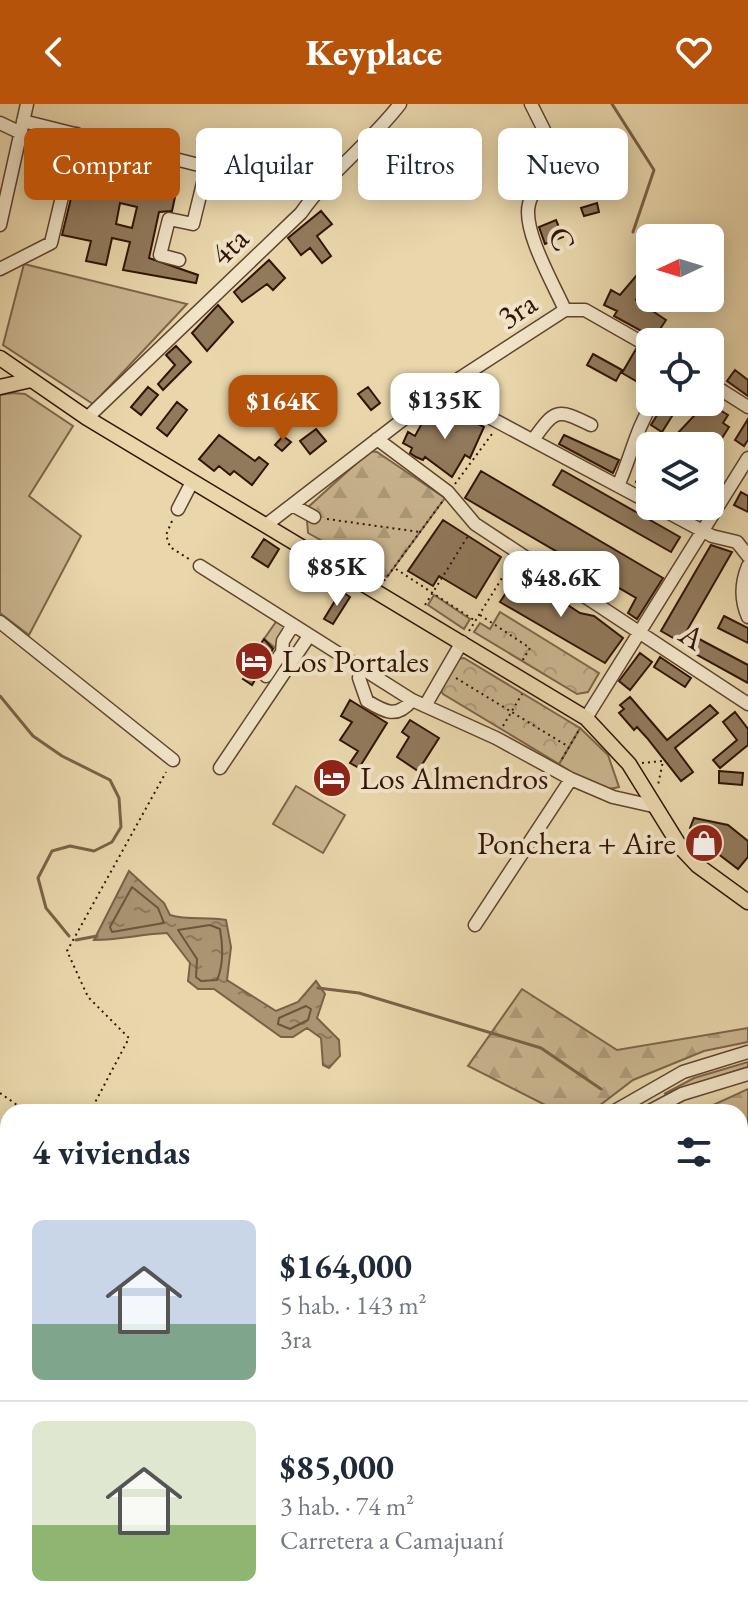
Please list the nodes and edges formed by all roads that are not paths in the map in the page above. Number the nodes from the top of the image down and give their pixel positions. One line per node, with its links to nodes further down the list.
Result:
1 (27, 104): 5 (street)
2 (400, 104): 22 (street, 4ta)
3 (531, 104): 13 (street, C)
4 (0, 123): 5 (street)
5 (22, 127): 6 (street); 9 (street)
6 (30, 128)
7 (180, 160): 11 (street)
8 (61, 200): 12 (street)
9 (2, 203): 10 (street)
10 (0, 225)
11 (179, 260)
12 (0, 269)
13 (565, 310): 14 (street); 18 (street, 3ra)
14 (636, 339)
15 (0, 358): 16 (main road)
16 (31, 380): 17 (main road); 22 (main road)
17 (0, 387)
18 (440, 391): 24 (street, 3ra); 25 (street)
19 (724, 392): 20 (street)
20 (748, 407)
21 (644, 416): 28 (street)
22 (87, 418): 27 (main road)
23 (591, 425): 25 (street)
24 (377, 439): 30 (street, 3ra); 42 (street, A)
25 (533, 440): 28 (street)
26 (748, 458): 35 (street)
27 (192, 482): 31 (street); 34 (main road)
28 (618, 486): 29 (street)
29 (636, 496)
30 (292, 505): 32 (street); 34 (street, 3ra)
31 (178, 509)
32 (314, 517)
33 (683, 520): 35 (street)
34 (266, 525): 44 (main road)
35 (704, 531): 36 (street); 42 (street)
36 (748, 556)
37 (200, 566): 41 (street)
38 (748, 566): 39 (street)
39 (748, 617)
40 (0, 622): 51 (street)
41 (293, 625): 43 (street); 46 (street)
42 (641, 633): 48 (street, A); 50 (street)
43 (309, 636): 45 (street); 52 (street)
44 (462, 642): 49 (street); 50 (main road)
45 (361, 668): 47 (street); 47 (street)
46 (266, 676)
47 (412, 700): 49 (street)
48 (746, 701)
49 (425, 706): 53 (street)
50 (586, 718): 54 (main road)
51 (173, 760)
52 (220, 768)
53 (571, 779): 54 (street); 56 (street)
54 (653, 806): 55 (main road)
55 (748, 902)
56 (475, 925)
57 (748, 1052): 59 (street)
58 (748, 1074): 60 (street)
59 (627, 1104)
60 (663, 1104)

